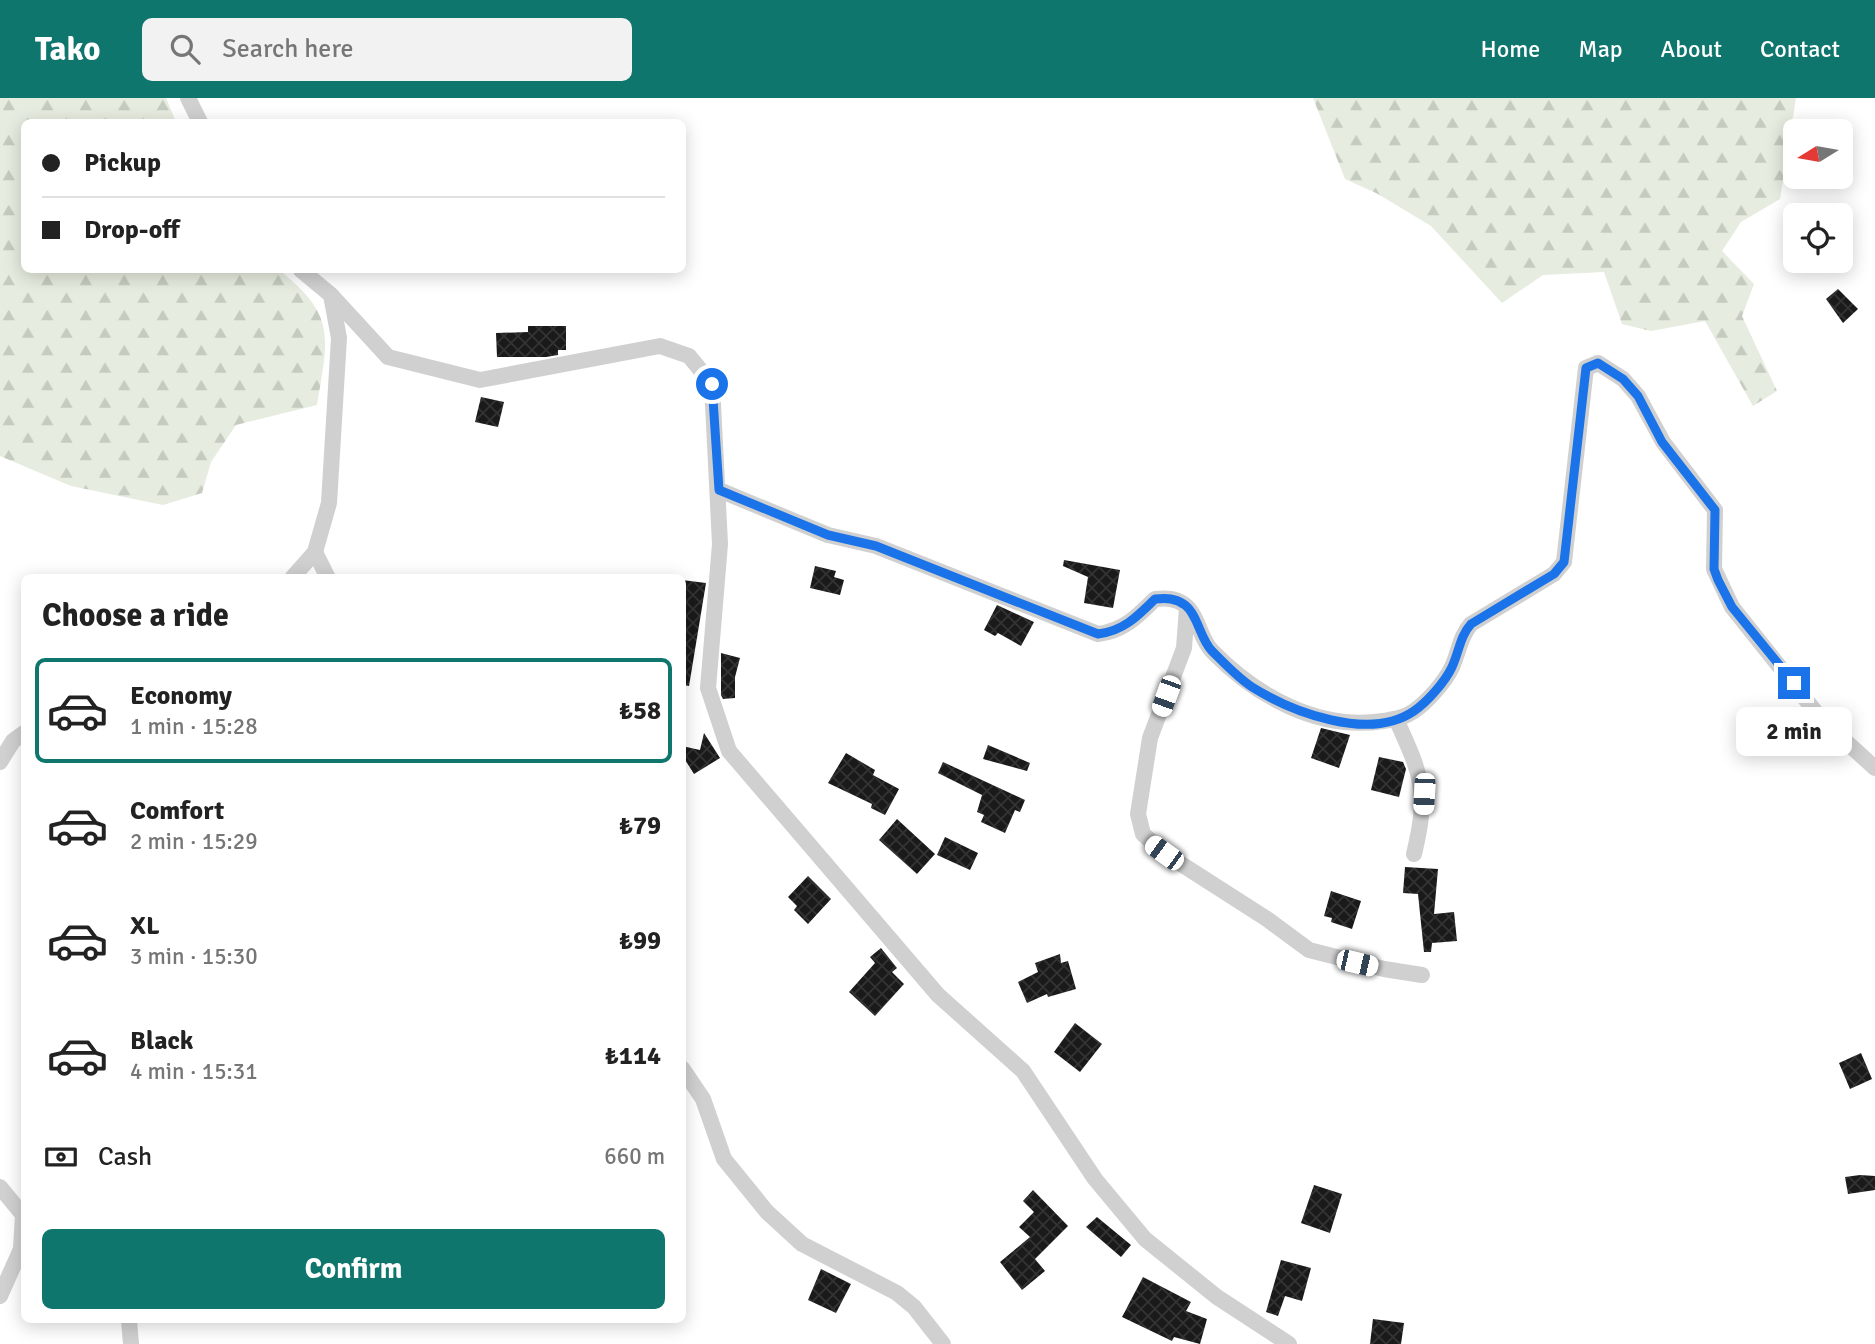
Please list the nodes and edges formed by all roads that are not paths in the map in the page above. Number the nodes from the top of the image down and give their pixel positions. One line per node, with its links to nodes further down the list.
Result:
1 (188, 98): 2 (street)
2 (198, 119)
3 (305, 273): 4 (street)
4 (331, 295): 5 (street); 6 (street)
5 (719, 490): 9 (street); 24 (street)
6 (315, 552): 7 (street); 8 (street)
7 (296, 574)
8 (326, 574)
9 (1187, 607): 10 (street); 15 (street)
10 (1396, 719): 13 (street); 14 (street)
11 (21, 735): 12 (street)
12 (0, 762)
13 (1875, 768)
14 (1414, 854)
15 (1422, 975)
16 (686, 1074): 23 (street)
17 (0, 1187): 18 (street)
18 (21, 1213)
19 (21, 1238): 20 (street)
20 (0, 1296)
21 (129, 1323): 22 (street)
22 (131, 1344)
23 (943, 1344)
24 (1289, 1344)

